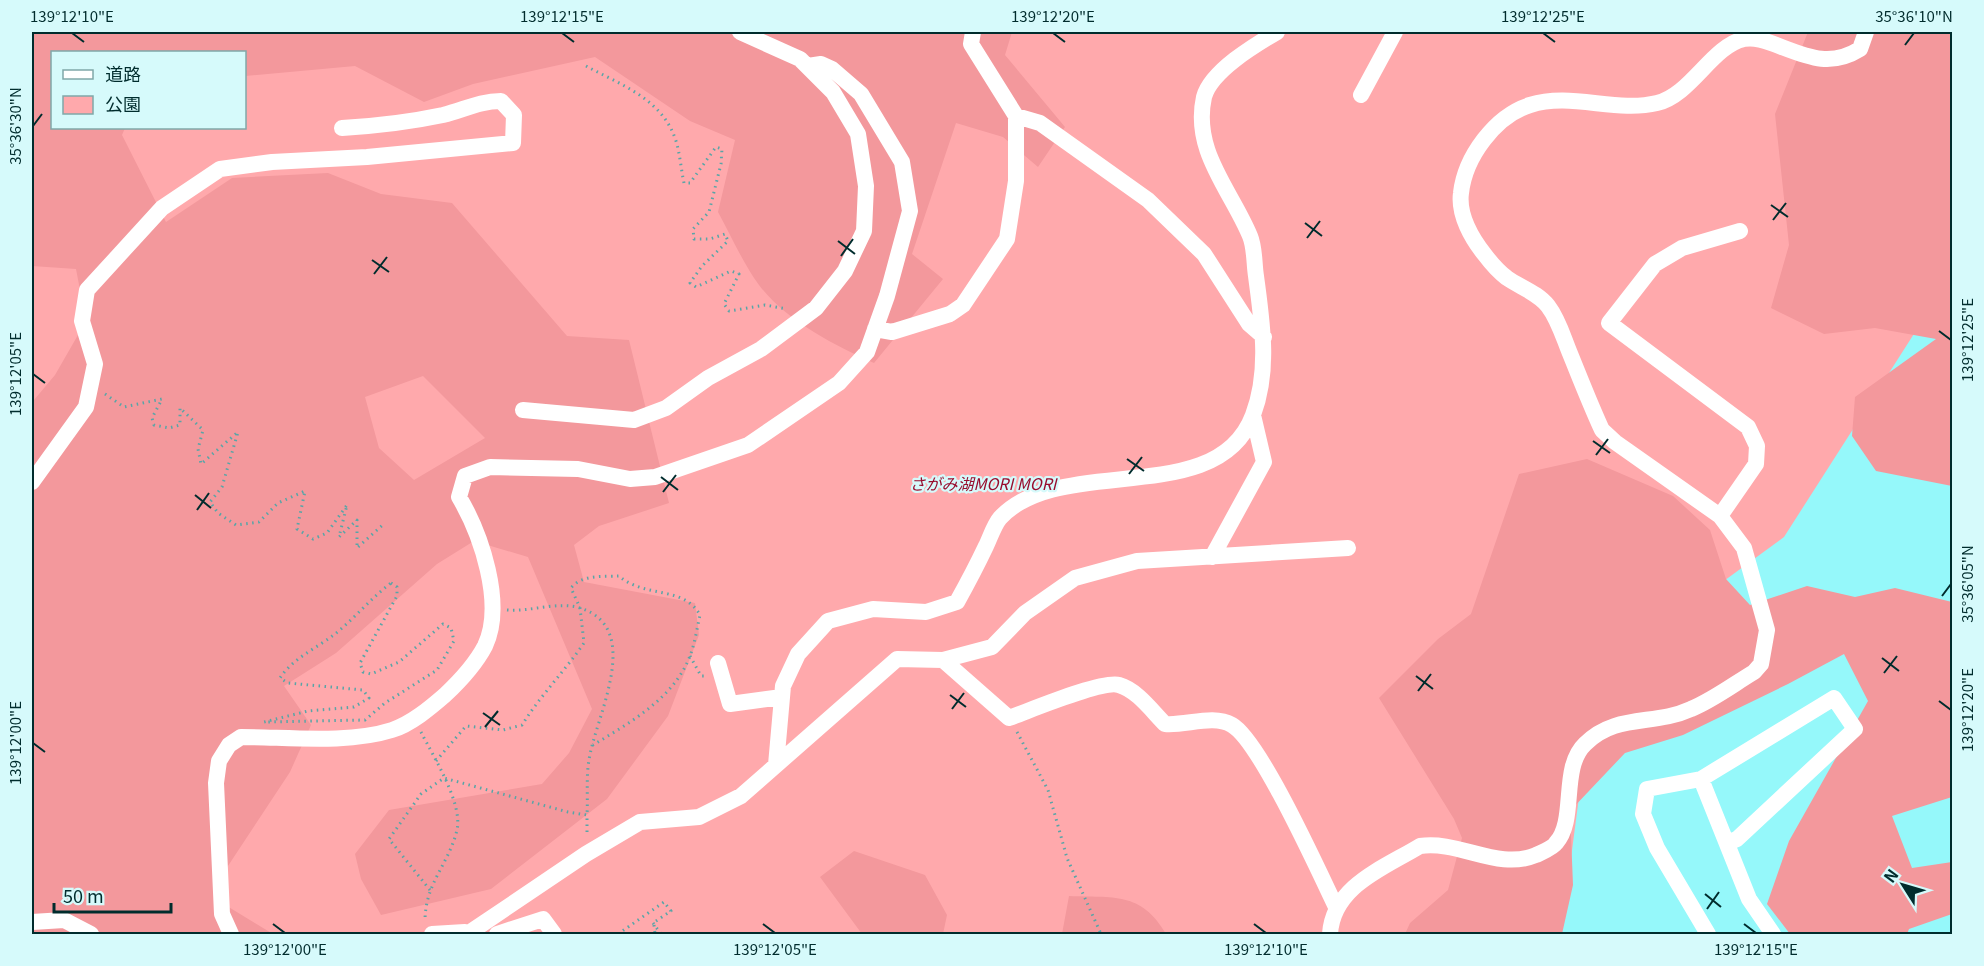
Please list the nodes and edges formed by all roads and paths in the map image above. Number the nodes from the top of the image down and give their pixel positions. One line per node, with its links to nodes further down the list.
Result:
1 (740, 32): 7 (street)
2 (973, 32): 9 (street)
3 (1277, 32): 14 (street)
4 (1395, 32): 8 (street)
5 (1866, 32): 19 (street)
6 (586, 66): 12 (path)
7 (808, 66): 12 (street); 13 (street)
8 (1361, 95)
9 (1016, 117): 13 (street); 14 (street)
10 (342, 128): 15 (street)
11 (1740, 231): 19 (street)
12 (816, 308): 16 (street)
13 (875, 329): 23 (street)
14 (1264, 337): 17 (street)
15 (89, 392): 18 (street); 20 (path)
16 (523, 410)
17 (1253, 415): 22 (street); 27 (street)
18 (32, 482)
19 (1720, 516): 40 (street)
20 (385, 523)
21 (1348, 549): 22 (street)
22 (1212, 557): 25 (street)
23 (493, 608): 24 (path); 28 (street)
24 (580, 608): 31 (path); 31 (path); 32 (path)
25 (944, 660): 29 (street); 33 (street)
26 (718, 663): 27 (street)
27 (782, 697): 33 (street)
28 (414, 717): 32 (path); 45 (street)
29 (1009, 718): 40 (street); 52 (path)
30 (264, 722): 30 (path)
31 (593, 745): 36 (path)
32 (436, 761): 34 (path)
33 (776, 765): 38 (street)
34 (444, 778): 36 (path); 39 (path); 39 (path)
35 (1701, 779): 37 (street); 37 (street); 54 (street)
36 (587, 815): 38 (path)
37 (1727, 843): 55 (street)
38 (586, 854): 46 (street)
39 (430, 890): 43 (path)
40 (1336, 907): 53 (street)
41 (32, 922): 44 (street)
42 (653, 923): 49 (path); 50 (path); 51 (path)
43 (428, 929): 46 (street)
44 (91, 934)
45 (231, 934)
46 (472, 934)
47 (497, 934): 48 (street)
48 (554, 934)
49 (618, 934)
50 (655, 934)
51 (661, 934)
52 (1101, 934)
53 (1330, 934)
54 (1708, 934)
55 (1773, 934)

